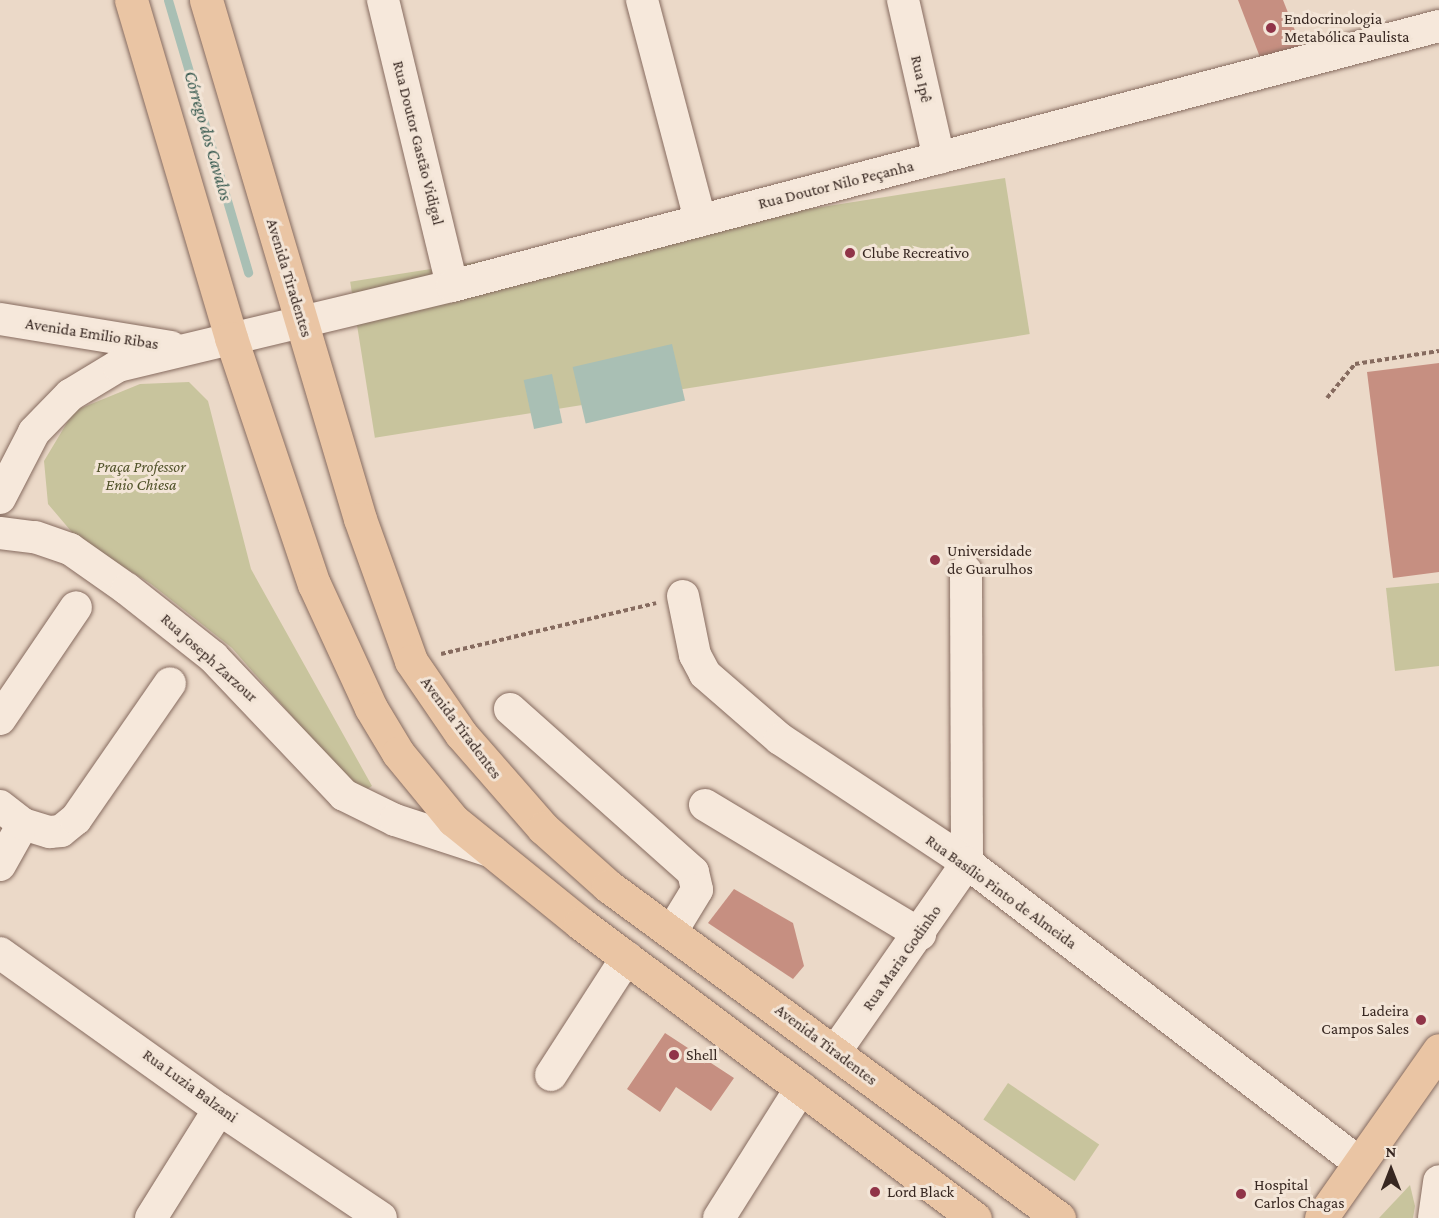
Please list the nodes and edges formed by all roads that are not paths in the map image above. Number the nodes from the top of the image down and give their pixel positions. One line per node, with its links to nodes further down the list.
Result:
1 (130, 0): 12 (main road)
2 (206, 0): 11 (main road, Avenida Tiradentes)
3 (383, 0): 9 (street, Rua Doutor Gastão Vidigal)
4 (642, 0): 8 (street)
5 (903, 0): 7 (street, Rua Ipê)
6 (1439, 26): 7 (street, Rua Doutor Nilo Peçanha)
7 (939, 158): 8 (street, Rua Doutor Nilo Peçanha)
8 (700, 220): 9 (street, Rua Doutor Nilo Peçanha)
9 (452, 286): 11 (street, Rua Doutor Nilo Peçanha)
10 (0, 319): 13 (street, Avenida Emilio Ribas)
11 (301, 321): 12 (street, Rua Doutor Nilo Peçanha); 29 (main road, Avenida Tiradentes)
12 (231, 338): 13 (street, Rua Doutor Nilo Peçanha); 22 (main road)
13 (184, 349): 14 (street, Rua Doutor Nilo Peçanha)
14 (0, 498)
15 (0, 533): 25 (street, Rua Joseph Zarzour)
16 (966, 571): 27 (street)
17 (683, 596): 27 (street, Rua Basílio Pinto de Almeida)
18 (76, 607): 21 (street)
19 (170, 683): 24 (street)
20 (510, 709): 29 (street)
21 (0, 719)
22 (425, 790): 25 (street); 26 (main road)
23 (705, 805): 30 (street)
24 (11, 815): 28 (street)
25 (395, 820): 26 (street, Rua Joseph Zarzour)
26 (493, 852): 32 (main road)
27 (967, 863): 30 (street, Rua Maria Godinho); 38 (street, Rua Basílio Pinto de Almeida)
28 (0, 865)
29 (672, 931): 34 (main road, Avenida Tiradentes)
30 (920, 934): 34 (street, Rua Maria Godinho)
31 (0, 953): 37 (street, Rua Luzia Balzani)
32 (627, 957): 35 (street); 36 (main road)
33 (1439, 1050): 38 (main road)
34 (835, 1052): 44 (main road, Avenida Tiradentes)
35 (551, 1075)
36 (801, 1088): 42 (street); 43 (main road)
37 (219, 1109): 40 (street); 41 (street, Rua Luzia Balzani)
38 (1359, 1163): 45 (main road)
39 (1439, 1181): 46 (street)
40 (151, 1218)
41 (381, 1218)
42 (719, 1218)
43 (975, 1218)
44 (1059, 1218)
45 (1321, 1218)
46 (1434, 1218)

